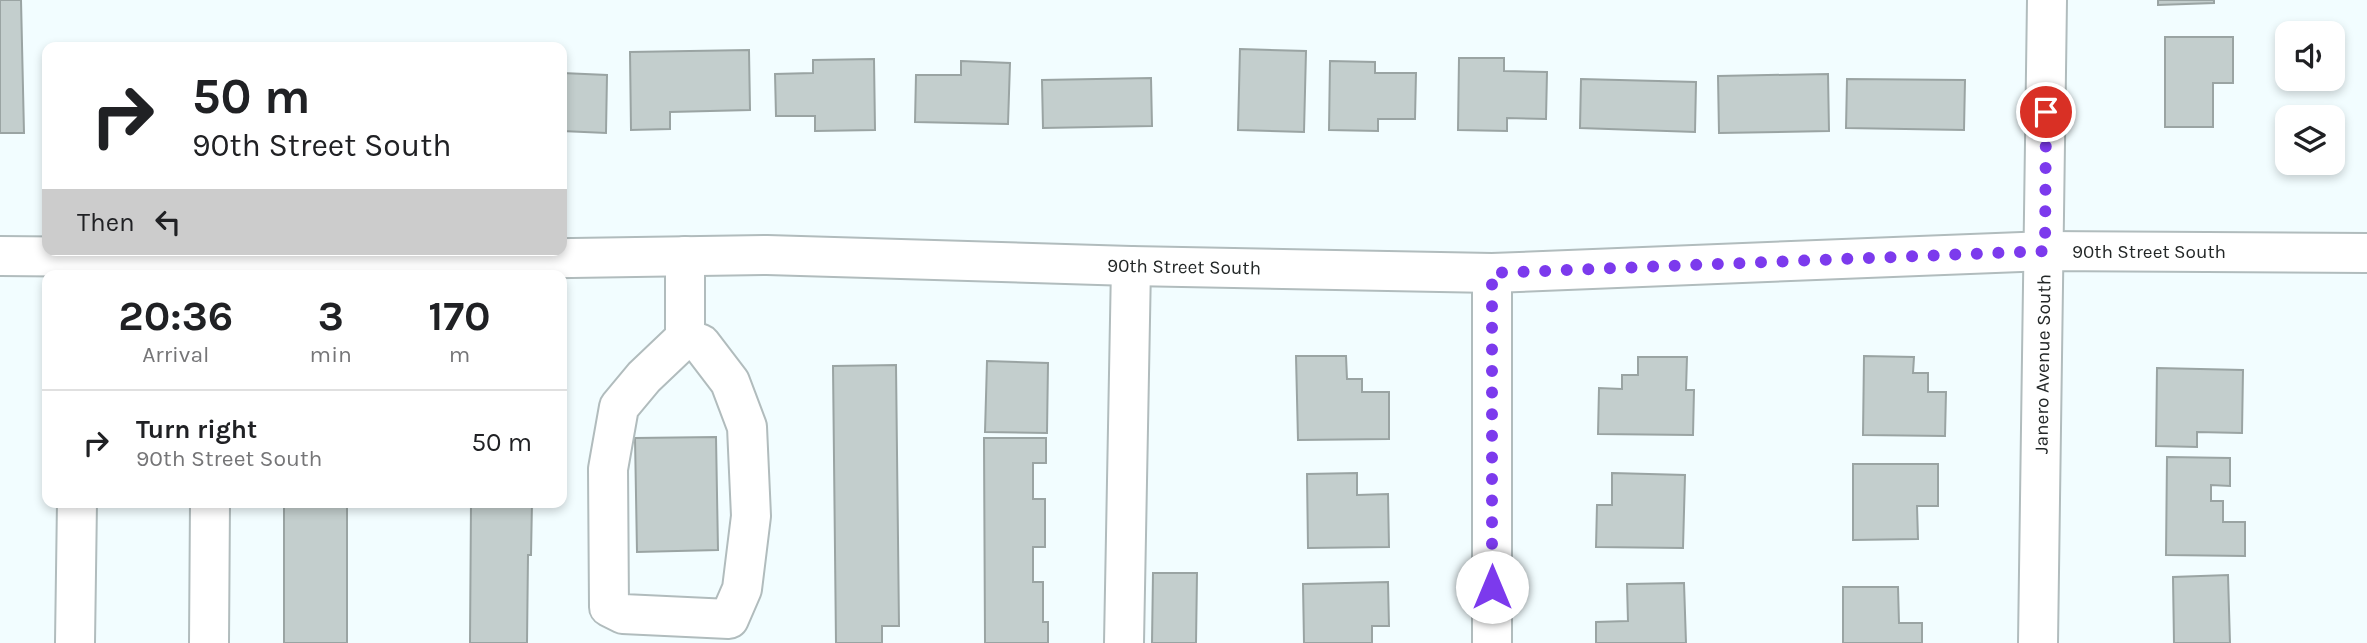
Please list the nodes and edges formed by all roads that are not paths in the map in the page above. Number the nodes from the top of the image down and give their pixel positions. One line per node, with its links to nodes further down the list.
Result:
1 (2047, 0): 2 (street, Janero Avenue South)
2 (2045, 251): 3 (street, 90th Street South); 8 (street, 90th Street South); 16 (street, Janero Avenue South)
3 (2367, 253)
4 (0, 256): 6 (street, 90th Street South)
5 (685, 256): 6 (street, 90th Street South); 7 (street, 90th Street South); 9 (street)
6 (79, 266)
7 (1131, 266): 8 (street, 90th Street South); 14 (street)
8 (1492, 273): 15 (street)
9 (685, 338): 9 (street)
10 (77, 508): 12 (street)
11 (210, 508): 13 (street)
12 (75, 643)
13 (209, 643)
14 (1124, 643)
15 (1492, 643)
16 (2038, 643)

